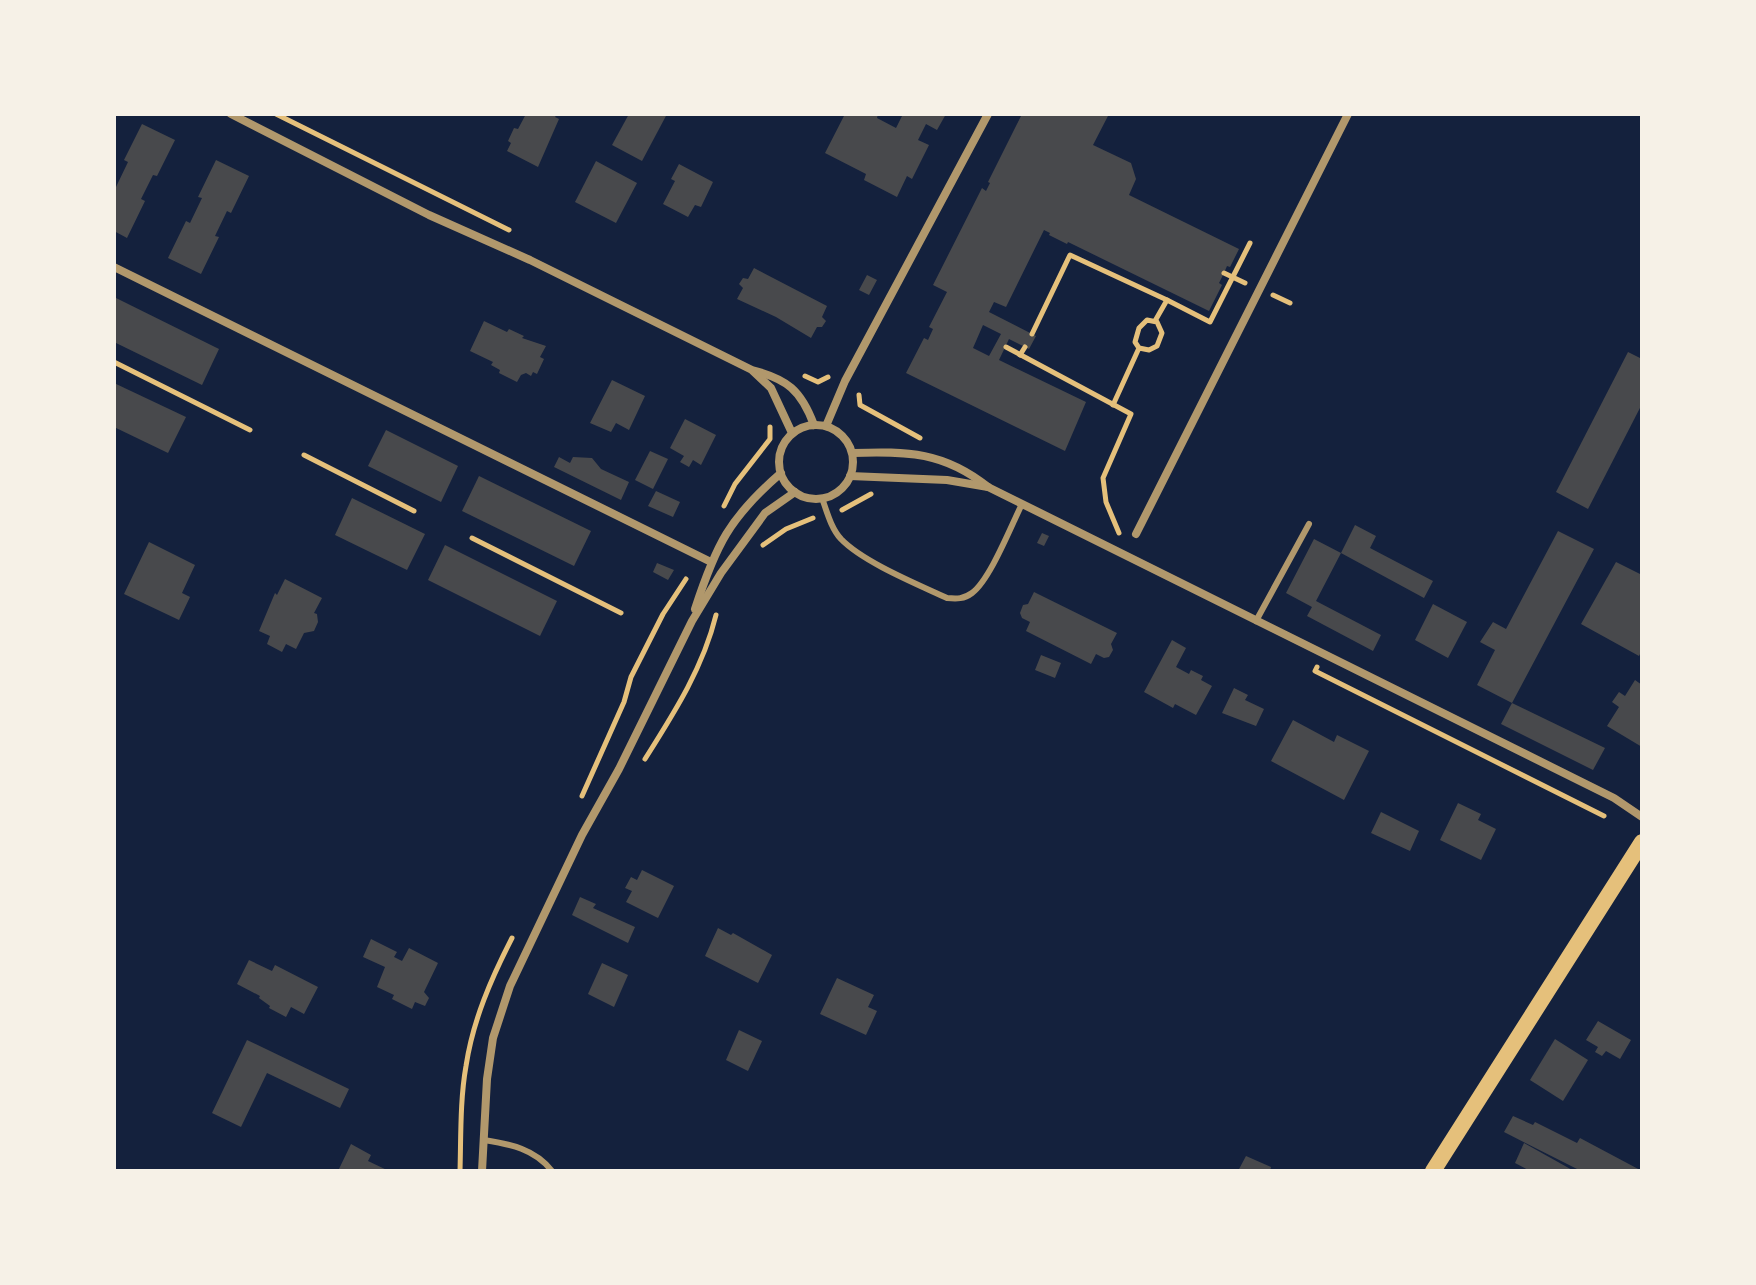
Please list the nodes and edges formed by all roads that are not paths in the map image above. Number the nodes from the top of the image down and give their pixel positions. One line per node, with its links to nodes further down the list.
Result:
1 (231, 114): 5 (street)
2 (988, 114): 7 (street)
3 (1348, 114): 17 (street)
4 (114, 267): 18 (street)
5 (752, 370): 6 (street); 8 (street)
6 (814, 425): 7 (street); 8 (street)
7 (826, 426): 9 (street)
8 (792, 433): 10 (street)
9 (853, 453): 11 (street); 12 (street)
10 (781, 473): 13 (street); 18 (street)
11 (850, 476): 12 (street); 14 (street)
12 (988, 487): 15 (street)
13 (795, 492): 14 (street); 19 (street)
14 (822, 498): 15 (lane)
15 (1022, 504): 20 (street)
16 (1309, 524): 20 (lane)
17 (1136, 534)
18 (711, 562): 19 (street)
19 (692, 621): 23 (street)
20 (1256, 621): 21 (street)
21 (1642, 817)
22 (1642, 842): 26 (main road)
23 (484, 1140): 24 (street); 25 (lane)
24 (482, 1171)
25 (552, 1171)
26 (1433, 1171)

